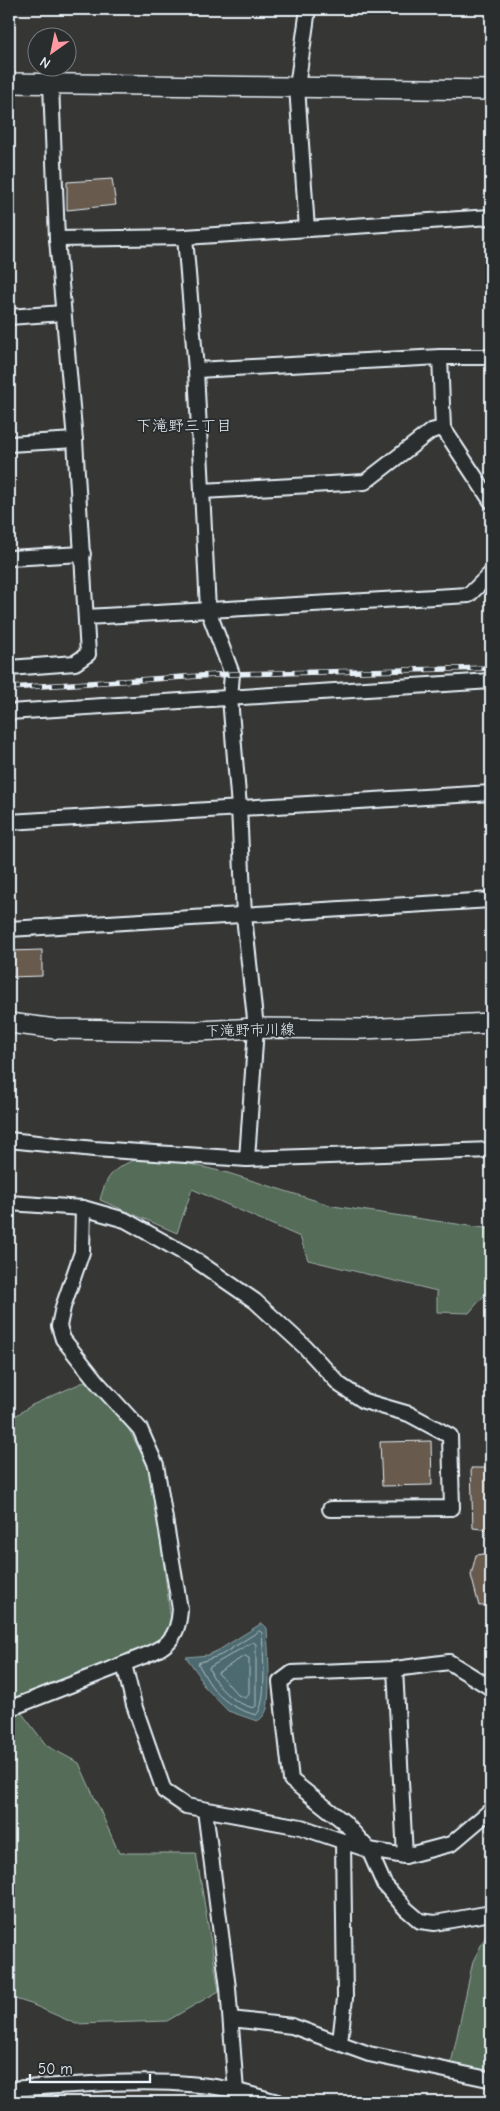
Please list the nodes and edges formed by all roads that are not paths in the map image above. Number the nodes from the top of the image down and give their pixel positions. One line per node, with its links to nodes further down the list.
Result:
1 (308, 9): 4 (street)
2 (9, 83): 3 (street)
3 (51, 84): 4 (street); 9 (street)
4 (297, 87): 5 (street); 7 (street)
5 (491, 90)
6 (491, 217): 7 (street)
7 (307, 229): 8 (street)
8 (185, 237): 9 (street); 14 (street)
9 (57, 239): 10 (street)
10 (63, 313): 11 (street); 16 (street)
11 (9, 317)
12 (440, 357): 13 (street); 14 (street); 15 (street)
13 (491, 357)
14 (196, 370): 18 (street)
15 (443, 428): 18 (street); 19 (street)
16 (75, 440): 17 (street); 20 (street)
17 (9, 444)
18 (202, 491): 23 (street)
19 (491, 501)
20 (83, 554): 21 (street); 24 (street)
21 (9, 558)
22 (491, 574): 23 (street)
23 (208, 610): 24 (street); 27 (street)
24 (86, 617): 25 (street)
25 (9, 668)
26 (491, 681): 27 (street)
27 (230, 698): 28 (street); 30 (street)
28 (9, 712)
29 (491, 793): 30 (street)
30 (239, 807): 31 (street); 33 (street)
31 (9, 822)
32 (491, 900): 33 (street)
33 (244, 916): 34 (street); 37 (street)
34 (9, 929)
35 (9, 1023): 37 (street, 下滝野市川線)
36 (491, 1023): 37 (street, 下滝野市川線)
37 (256, 1028): 40 (street)
38 (9, 1140): 40 (street)
39 (491, 1150): 40 (street)
40 (247, 1159)
41 (9, 1203): 42 (street)
42 (84, 1208): 43 (street); 44 (street)
43 (330, 1509)
44 (124, 1664): 47 (street); 48 (street)
45 (395, 1669): 46 (street); 51 (street); 52 (street)
46 (491, 1688)
47 (16, 1706)
48 (205, 1810): 50 (street); 54 (street)
49 (491, 1810): 52 (street)
50 (343, 1841): 51 (street); 55 (street)
51 (369, 1850): 52 (street); 53 (street)
52 (405, 1856)
53 (491, 1913)
54 (231, 2019): 55 (street); 58 (street)
55 (340, 2042): 56 (street)
56 (488, 2079)
57 (9, 2089): 58 (street)
58 (236, 2091): 59 (street)
59 (278, 2102)

